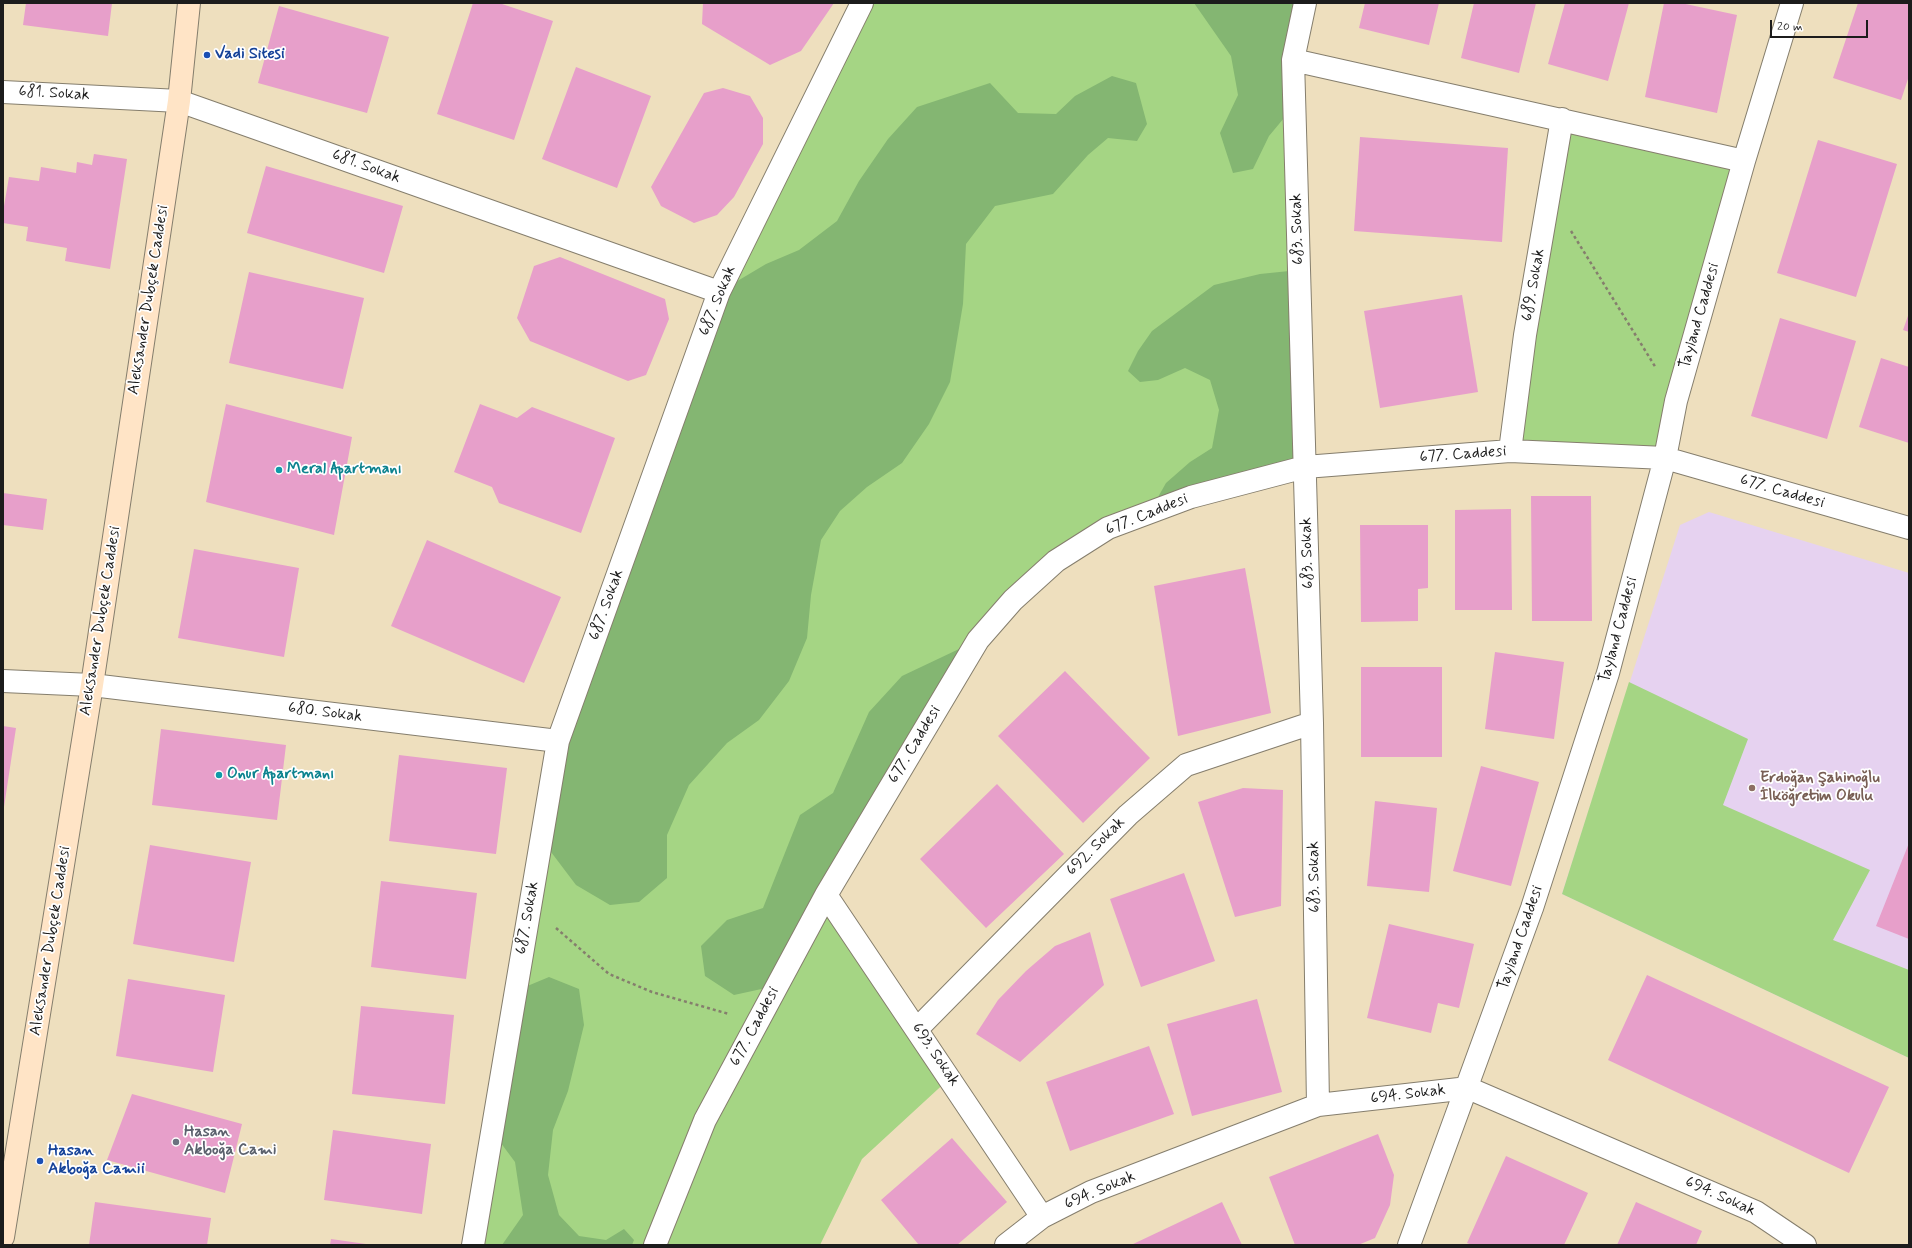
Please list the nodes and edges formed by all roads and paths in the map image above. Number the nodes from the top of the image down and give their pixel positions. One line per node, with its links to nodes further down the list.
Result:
1 (189, 3): 7 (main road, Aleksander Dubçek Caddesi)
2 (862, 3): 11 (street, 687. Sokak)
3 (1305, 3): 5 (street, 683. Sokak)
4 (1792, 3): 9 (street, Tayland Caddesi)
5 (1293, 60): 8 (street); 15 (street, 683. Sokak)
6 (3, 92): 7 (street, 681. Sokak)
7 (179, 100): 11 (street, 681. Sokak); 18 (main road, Aleksander Dubçek Caddesi)
8 (1562, 119): 9 (street); 10 (street, 689. Sokak)
9 (1744, 161): 12 (street, Tayland Caddesi)
10 (1549, 195): 12 (path); 13 (street, 689. Sokak)
11 (719, 292): 20 (street, 687. Sokak)
12 (1676, 401): 14 (street, Tayland Caddesi)
13 (1510, 451): 14 (street, 677. Caddesi); 15 (street, 677. Caddesi)
14 (1665, 458): 16 (street, 677. Caddesi); 25 (street, Tayland Caddesi)
15 (1305, 467): 19 (street, 683. Sokak); 21 (street, 677. Caddesi)
16 (1909, 528)
17 (3, 681): 18 (street, 680. Sokak)
18 (92, 685): 20 (street, 680. Sokak); 28 (main road, Aleksander Dubçek Caddesi)
19 (1312, 723): 24 (street, 692. Sokak); 26 (street, 683. Sokak)
20 (558, 741): 22 (street, 687. Sokak)
21 (826, 895): 23 (street, 677. Caddesi); 24 (street, 693. Sokak)
22 (531, 902): 23 (path); 29 (street, 687. Sokak)
23 (765, 1008): 30 (street, 677. Caddesi)
24 (917, 1028): 27 (street, 693. Sokak)
25 (1468, 1088): 26 (street, 694. Sokak); 32 (street, Tayland Caddesi); 33 (street, 694. Sokak)
26 (1318, 1105): 27 (street, 694. Sokak)
27 (1042, 1217): 31 (street, 694. Sokak)
28 (3, 1237)
29 (473, 1245)
30 (655, 1245)
31 (1006, 1245)
32 (1409, 1245)
33 (1805, 1245)

